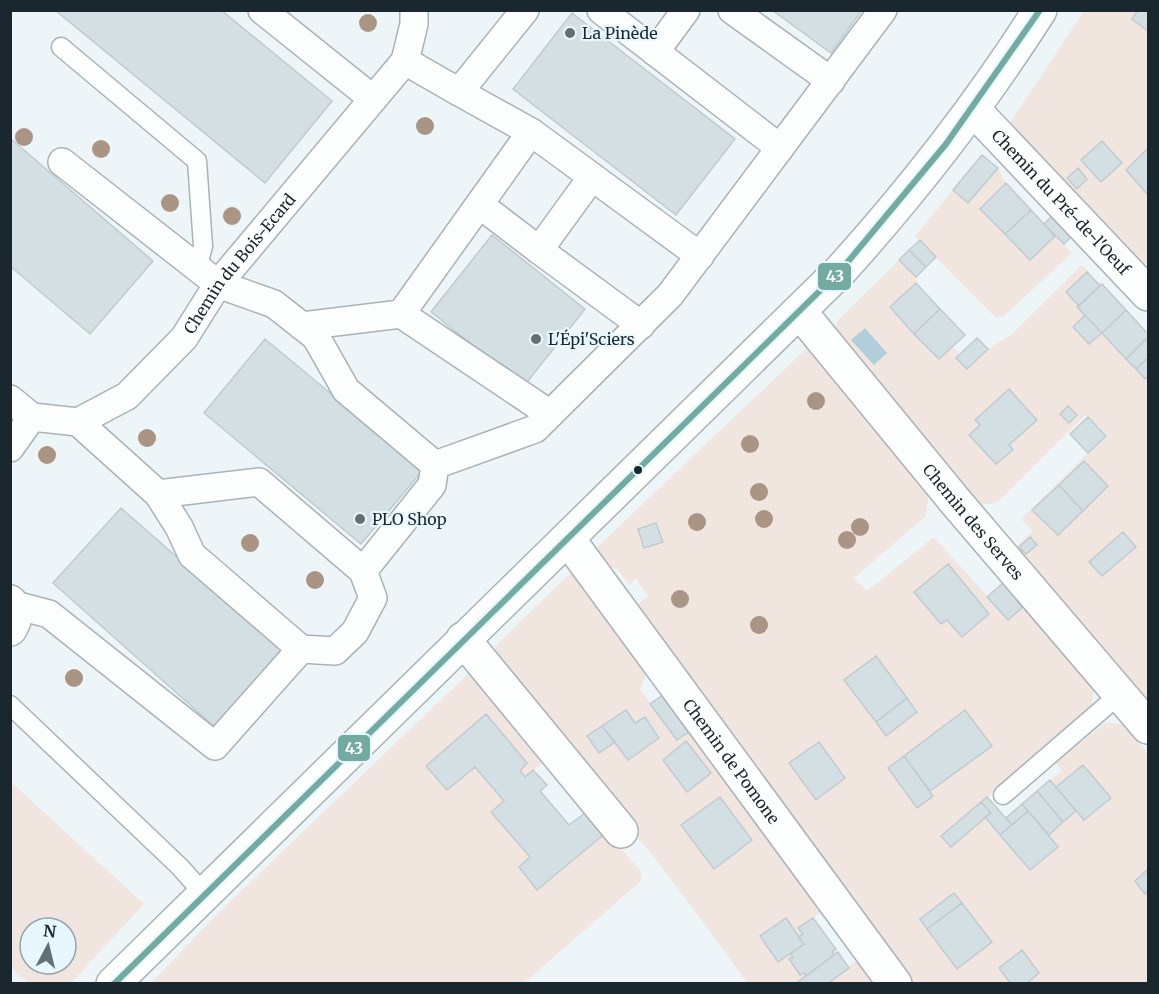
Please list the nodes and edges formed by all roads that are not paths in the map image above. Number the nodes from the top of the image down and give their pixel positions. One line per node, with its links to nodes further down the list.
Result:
1 (262, 10): 14 (street)
2 (414, 10): 11 (street, Chemin du Bois-Ecard)
3 (525, 10): 13 (street)
4 (601, 10): 10 (street)
5 (686, 10): 10 (street)
6 (732, 10): 12 (street)
7 (883, 10): 12 (street)
8 (1041, 10): 15 (street)
9 (61, 47): 23 (lane)
10 (655, 52): 17 (street)
11 (405, 61): 13 (street); 14 (street, Chemin du Bois-Ecard)
12 (831, 81): 17 (street)
13 (459, 92): 16 (street)
14 (373, 99): 23 (street, Chemin du Bois-Ecard)
15 (973, 109): 24 (street, Chemin du Pré-de-l'Oeuf); 25 (street)
16 (531, 132): 19 (street); 20 (street)
17 (780, 148): 22 (street)
18 (62, 162): 23 (street)
19 (592, 177): 21 (street); 22 (street)
20 (480, 205): 21 (street); 26 (street)
21 (539, 250): 27 (street)
22 (700, 255): 27 (street)
23 (207, 276): 28 (street); 32 (street, Chemin du Bois-Ecard)
24 (1149, 294)
25 (800, 312): 36 (street); 42 (street, Chemin des Serves)
26 (401, 314): 28 (street); 30 (street)
27 (641, 325): 30 (street)
28 (302, 326): 34 (street)
29 (10, 399): 31 (street)
30 (550, 414): 34 (street)
31 (32, 417): 32 (street); 33 (street)
32 (78, 422): 35 (street)
33 (10, 447)
34 (435, 465): 37 (street)
35 (158, 494): 37 (street); 41 (street)
36 (568, 539): 40 (street); 49 (street, Chemin de Pomone)
37 (363, 571): 41 (street)
38 (11, 603): 39 (street); 41 (street)
39 (10, 629)
40 (463, 639): 46 (street); 47 (street)
41 (301, 649)
42 (1120, 694): 44 (street, Chemin des Serves); 45 (lane)
43 (10, 705): 47 (lane)
44 (1149, 727)
45 (1003, 795)
46 (621, 831)
47 (204, 894): 48 (street)
48 (113, 984)
49 (895, 984)

